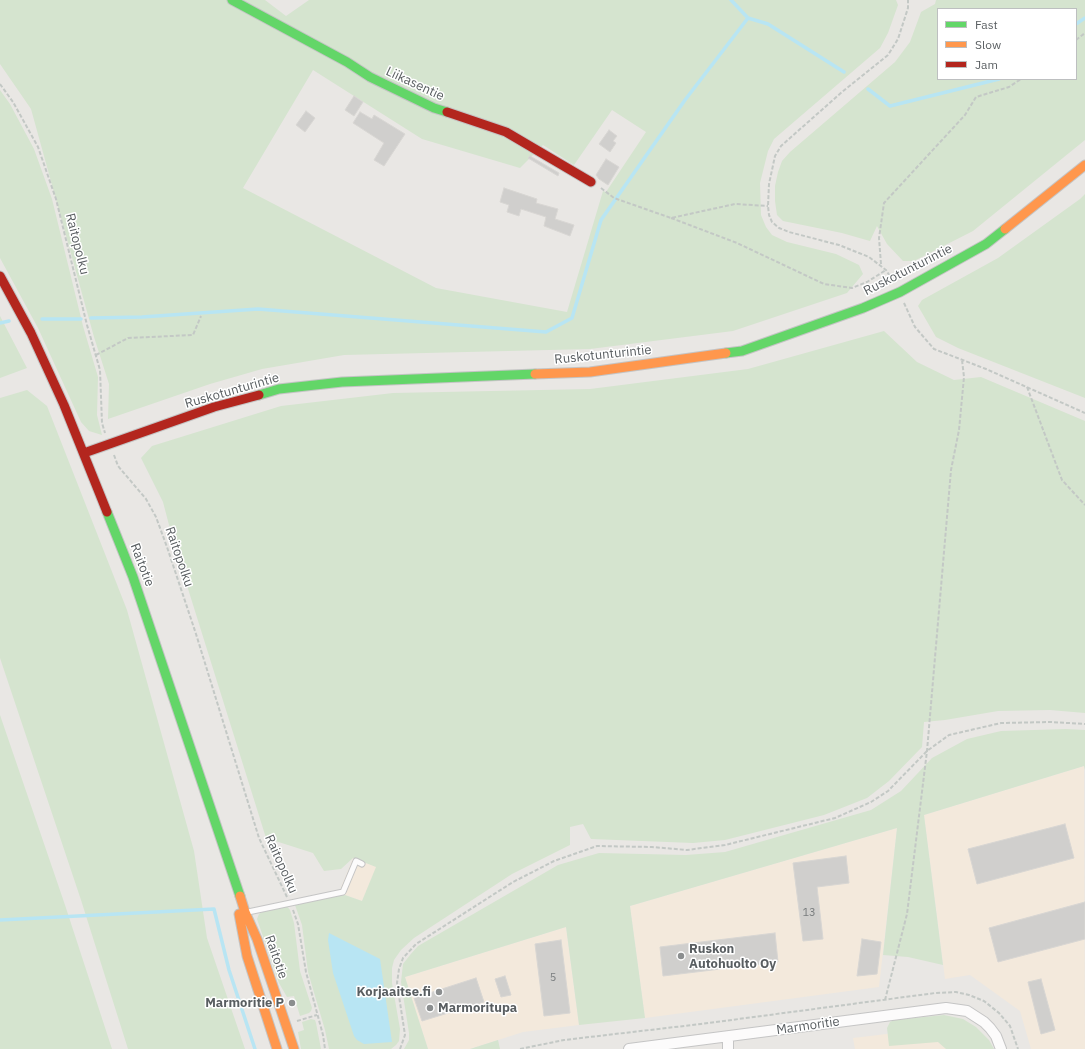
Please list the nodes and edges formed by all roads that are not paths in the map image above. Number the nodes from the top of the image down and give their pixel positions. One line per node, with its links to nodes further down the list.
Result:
1 (232, 0): 3 (street, Liikasentie)
2 (1085, 165): 5 (street, Ruskotunturintie)
3 (591, 182)
4 (0, 276): 5 (street, Raitotie)
5 (84, 453): 7 (street, Raitotie)
6 (362, 864): 7 (lane)
7 (242, 913): 9 (street, Raitotie); 10 (street, Raitotie)
8 (728, 1037): 11 (street, Marmoritie); 12 (street); 13 (street, Marmoritie)
9 (277, 1049)
10 (294, 1049)
11 (629, 1049)
12 (728, 1049)
13 (1001, 1049)

